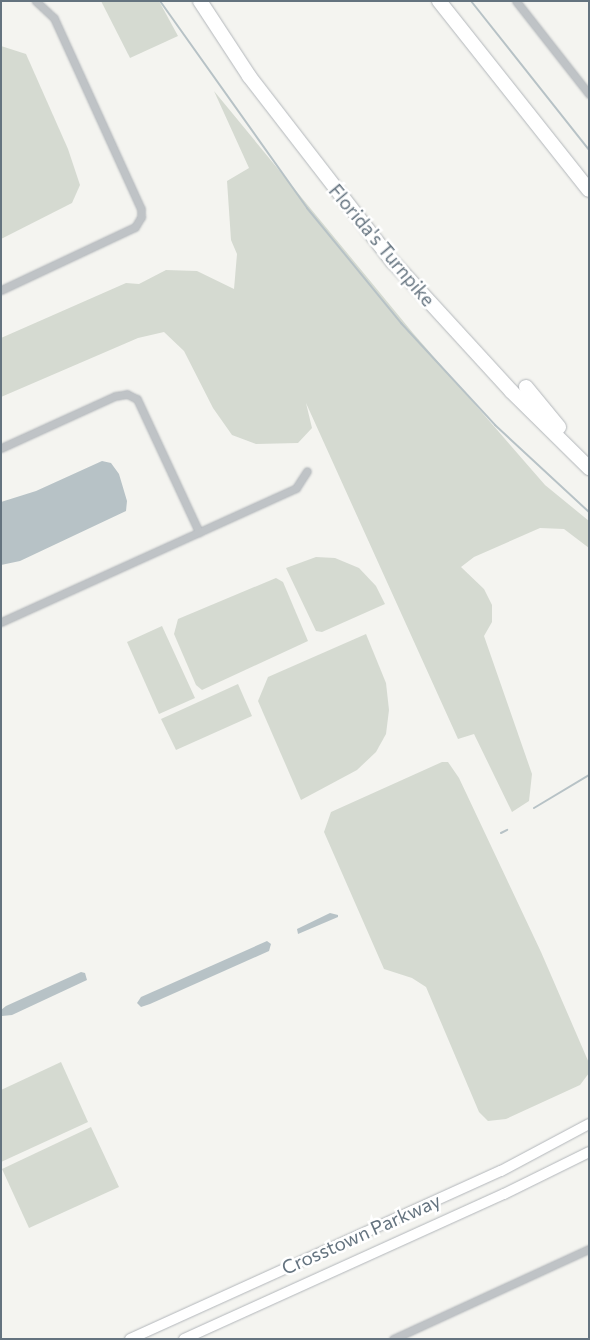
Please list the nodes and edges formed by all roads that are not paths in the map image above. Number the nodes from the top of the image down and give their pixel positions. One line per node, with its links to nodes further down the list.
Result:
1 (36, 1): 7 (street)
2 (200, 1): 11 (highway, Florida's Turnpike)
3 (439, 1): 6 (highway)
4 (516, 1): 5 (street)
5 (589, 94)
6 (589, 190)
7 (1, 290)
8 (526, 387): 10 (highway)
9 (1, 448): 13 (street)
10 (589, 458)
11 (589, 468)
12 (306, 471): 13 (street)
13 (199, 532): 14 (street)
14 (1, 622)
15 (589, 1124): 18 (main road, Crosstown Parkway)
16 (589, 1152): 19 (main road, Crosstown Parkway)
17 (589, 1249): 20 (street)
18 (130, 1339)
19 (184, 1339)
20 (393, 1339)

